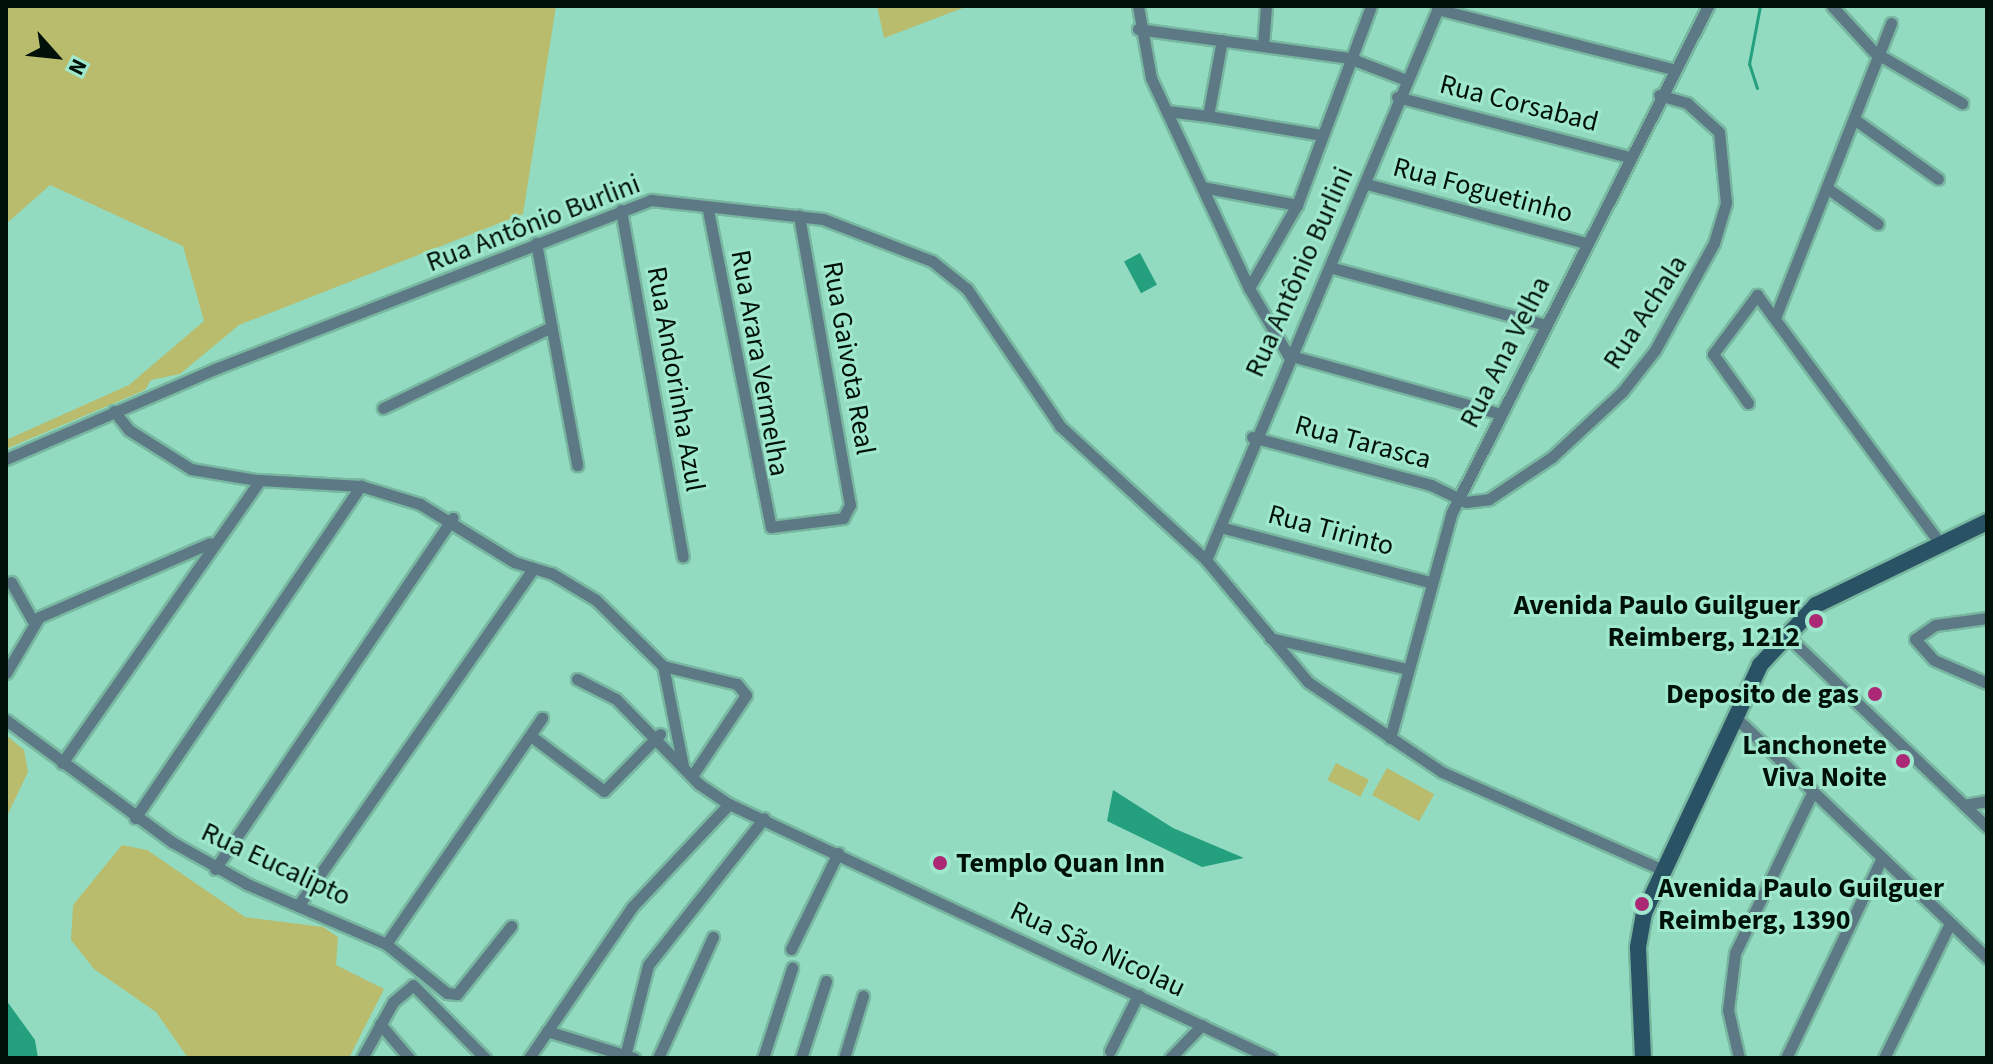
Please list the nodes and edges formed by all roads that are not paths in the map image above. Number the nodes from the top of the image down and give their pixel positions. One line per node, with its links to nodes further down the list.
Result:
1 (1138, 6): 8 (street)
2 (1266, 6): 10 (street)
3 (1371, 6): 12 (street)
4 (1708, 6): 13 (street, Rua Ana Velha)
5 (1832, 6): 11 (street)
6 (1438, 8): 13 (street); 14 (street, Rua Antônio Burlini)
7 (1891, 23): 11 (street)
8 (1138, 29): 9 (street); 18 (street)
9 (1222, 40): 10 (street); 19 (street)
10 (1263, 46): 12 (street)
11 (1879, 54): 17 (street); 20 (street)
12 (1349, 58): 14 (street); 21 (street)
13 (1672, 69): 15 (street, Rua Ana Velha)
14 (1404, 79): 16 (street, Rua Antônio Burlini)
15 (1659, 95): 22 (street, Rua Ana Velha); 49 (street, Rua Achala)
16 (1397, 97): 22 (street, Rua Corsabad); 24 (street, Rua Antônio Burlini)
17 (1962, 103)
18 (1167, 111): 19 (street); 25 (street)
19 (1208, 116): 21 (street)
20 (1854, 119): 23 (street); 26 (street)
21 (1322, 135): 27 (street)
22 (1629, 157): 33 (street, Rua Ana Velha)
23 (1938, 179)
24 (1367, 184): 33 (street, Rua Foguetinho); 34 (street, Rua Antônio Burlini)
25 (1202, 187): 27 (street); 35 (street)
26 (1827, 188): 31 (street); 36 (street)
27 (1297, 205): 35 (street)
28 (621, 210): 29 (street, Rua Antônio Burlini); 32 (street, Rua Antônio Burlini); 56 (street, Rua Andorinha Azul)
29 (708, 210): 30 (street, Rua Antônio Burlini); 50 (street, Rua Arara Vermelha)
30 (799, 215): 50 (street, Rua Gaivota Real); 57 (street, Rua Antônio Burlini)
31 (1878, 224)
32 (536, 243): 38 (street); 42 (street, Rua Antônio Burlini)
33 (1586, 243): 37 (street, Rua Ana Velha)
34 (1333, 268): 37 (street); 39 (street, Rua Antônio Burlini)
35 (1249, 288): 39 (street)
36 (1775, 318): 40 (street); 55 (street)
37 (1546, 325): 43 (street, Rua Ana Velha)
38 (551, 327): 41 (street); 46 (street)
39 (1288, 355): 43 (street); 44 (street, Rua Antônio Burlini)
40 (1748, 403)
41 (383, 408)
42 (114, 411): 45 (street, Rua Antônio Burlini); 47 (street)
43 (1501, 414): 49 (street, Rua Ana Velha)
44 (1252, 437): 49 (street, Rua Tarasca); 53 (street, Rua Antônio Burlini)
45 (6, 459)
46 (577, 465)
47 (257, 480): 48 (street); 54 (street)
48 (361, 486): 51 (street); 83 (street)
49 (1458, 501): 60 (street, Rua Ana Velha)
50 (850, 510)
51 (453, 518): 58 (street); 88 (street)
52 (1987, 522): 55 (main road)
53 (1220, 527): 57 (street, Rua Antônio Burlini); 60 (street, Rua Tirinto)
54 (211, 543): 62 (street); 76 (street)
55 (1940, 543): 63 (main road)
56 (683, 557)
57 (1206, 560): 64 (street, Rua Antônio Burlini)
58 (532, 570): 65 (street); 90 (street)
59 (11, 582): 62 (street)
60 (1430, 582): 66 (street, Rua Ana Velha)
61 (1987, 618): 69 (street)
62 (34, 623): 67 (street)
63 (1783, 633): 70 (main road); 82 (street)
64 (1270, 638): 66 (street); 75 (street, Rua Antônio Burlini)
65 (663, 666): 77 (street); 78 (street)
66 (1408, 669): 75 (street, Rua Ana Velha)
67 (6, 673)
68 (577, 679): 74 (street, Rua São Nicolau)
69 (1987, 683)
70 (1733, 715): 79 (street); 89 (main road)
71 (542, 718): 73 (street)
72 (6, 720): 76 (street, Rua Eucalipto)
73 (531, 736): 74 (street); 94 (street)
74 (657, 737): 77 (street, Rua São Nicolau)
75 (1390, 738): 89 (street, Rua Antônio Burlini)
76 (62, 763): 83 (street, Rua Eucalipto)
77 (683, 766): 78 (street, Rua São Nicolau)
78 (692, 776): 81 (street, Rua São Nicolau)
79 (1812, 793): 87 (street); 119 (street)
80 (1987, 801): 82 (street)
81 (729, 804): 84 (street, Rua São Nicolau); 105 (street)
82 (1964, 805): 85 (street)
83 (135, 818): 88 (street, Rua Eucalipto)
84 (764, 818): 86 (street, Rua São Nicolau); 107 (street)
85 (1987, 827)
86 (838, 853): 95 (street); 101 (street, Rua São Nicolau)
87 (1882, 858): 91 (street); 120 (street)
88 (215, 869): 90 (street, Rua Eucalipto)
89 (1661, 869): 118 (main road)
90 (300, 903): 94 (street, Rua Eucalipto)
91 (1950, 923): 96 (street); 121 (street)
92 (511, 926): 97 (street, Rua Eucalipto)
93 (713, 937): 112 (street)
94 (386, 944): 97 (street, Rua Eucalipto)
95 (791, 949)
96 (1987, 958)
97 (420, 968): 100 (street)
98 (792, 968): 113 (street)
99 (826, 981): 114 (street)
100 (416, 986): 103 (street); 110 (street)
101 (1138, 995): 104 (street, Rua São Nicolau); 106 (street)
102 (863, 996): 115 (street)
103 (380, 1024): 108 (street); 109 (street)
104 (1202, 1025): 116 (street); 117 (street, Rua São Nicolau)
105 (547, 1031): 107 (street); 111 (street)
106 (1110, 1051)
107 (629, 1057)
108 (362, 1058)
109 (409, 1058)
110 (485, 1058)
111 (529, 1058)
112 (658, 1058)
113 (763, 1058)
114 (801, 1058)
115 (844, 1058)
116 (1170, 1058)
117 (1271, 1058)
118 (1643, 1058)
119 (1739, 1058)
120 (1786, 1058)
121 (1884, 1058)

